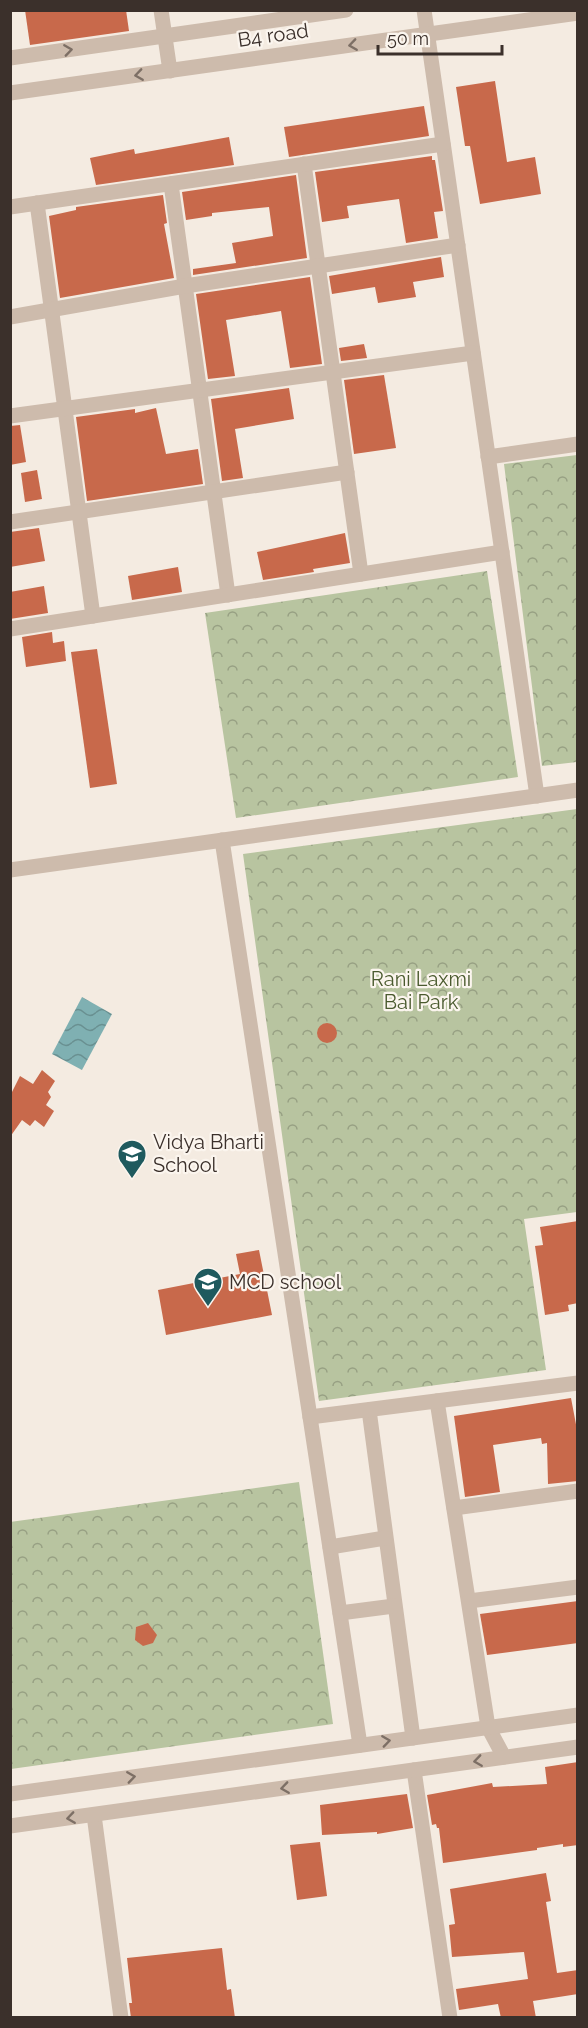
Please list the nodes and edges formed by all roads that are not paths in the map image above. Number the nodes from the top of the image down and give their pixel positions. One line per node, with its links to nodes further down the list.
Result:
1 (161, 10): 7 (street)
2 (346, 10): 5 (street, B4 road)
3 (424, 10): 6 (street)
4 (578, 13): 6 (street, B4 road)
5 (297, 14): 7 (street, B4 road)
6 (428, 35): 9 (street, B4 road, one-way to 9); 11 (street)
7 (165, 36): 8 (street, B4 road, one-way to 7); 9 (street)
8 (10, 58)
9 (170, 71): 10 (street, B4 road, one-way to 10)
10 (10, 93)
11 (443, 144): 12 (street); 16 (street)
12 (304, 164): 13 (street); 17 (street)
13 (171, 184): 14 (street); 18 (street)
14 (37, 203): 15 (street); 19 (street)
15 (10, 207)
16 (458, 245): 17 (street); 21 (street)
17 (318, 266): 18 (street); 22 (street)
18 (185, 286): 19 (street); 23 (street)
19 (51, 311): 20 (street); 24 (street)
20 (10, 317)
21 (473, 353): 22 (street); 27 (street)
22 (333, 372): 23 (street); 28 (street)
23 (199, 390): 24 (street); 29 (street)
24 (65, 409): 25 (street); 30 (street)
25 (10, 416)
26 (578, 444): 27 (street)
27 (488, 457): 32 (street)
28 (347, 472): 29 (street); 33 (street)
29 (213, 491): 30 (street); 34 (street)
30 (79, 512): 31 (street); 35 (street)
31 (10, 522)
32 (502, 552): 33 (street); 38 (street)
33 (362, 574): 34 (street)
34 (228, 595): 35 (street)
35 (93, 616): 36 (street)
36 (10, 629)
37 (578, 790): 38 (street)
38 (537, 796): 39 (street)
39 (222, 840): 40 (street); 44 (street)
40 (10, 870)
41 (577, 1387): 42 (street)
42 (437, 1401): 43 (street); 46 (street)
43 (369, 1410): 44 (street); 47 (street)
44 (310, 1417): 48 (street)
45 (578, 1491): 46 (street)
46 (454, 1508): 50 (street)
47 (385, 1538): 48 (street); 51 (street)
48 (330, 1547): 52 (street)
49 (578, 1587): 50 (street)
50 (469, 1602): 54 (street)
51 (394, 1606): 52 (street); 55 (street)
52 (340, 1613): 56 (street)
53 (578, 1715): 54 (street)
54 (488, 1727): 55 (street); 58 (street)
55 (413, 1738): 56 (street, one-way to 55)
56 (360, 1745): 60 (street, one-way to 56)
57 (578, 1747): 58 (street)
58 (504, 1757): 59 (street, one-way to 59)
59 (414, 1770): 61 (street, one-way to 61); 64 (street)
60 (10, 1794)
61 (94, 1815): 62 (street, one-way to 62); 63 (street)
62 (10, 1826)
63 (121, 2018)
64 (450, 2018)

